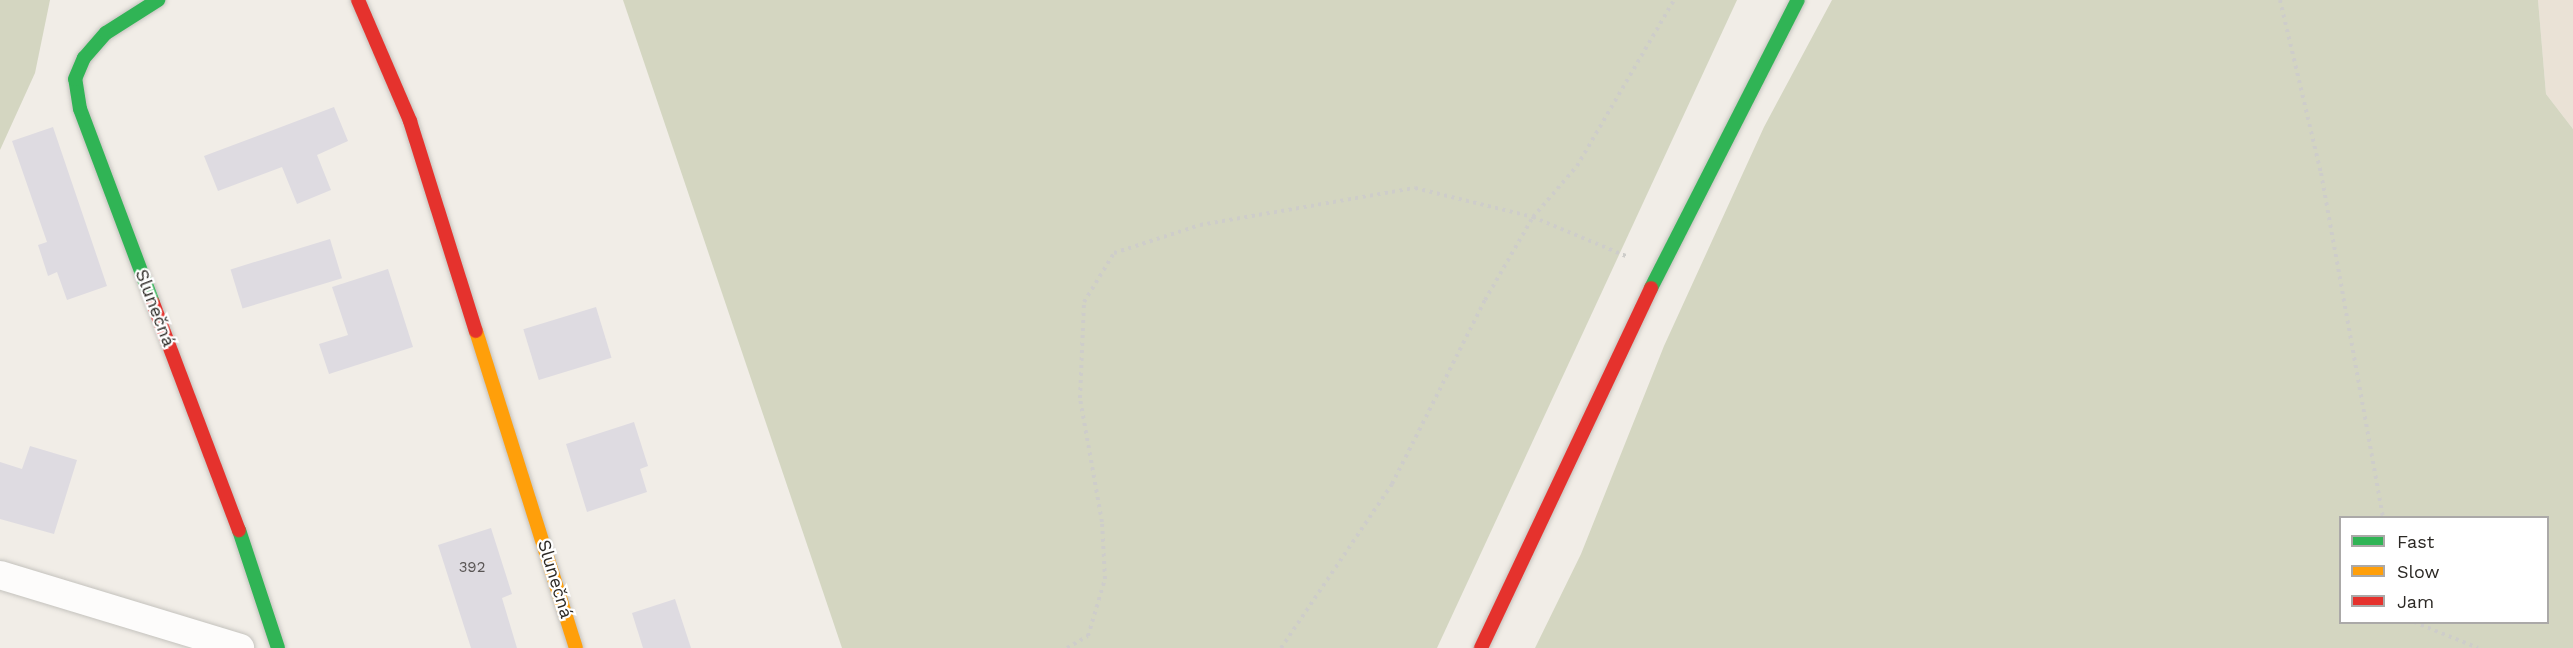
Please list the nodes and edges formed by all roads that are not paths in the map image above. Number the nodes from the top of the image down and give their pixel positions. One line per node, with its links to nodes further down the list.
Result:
1 (158, 0): 6 (street, Slunečná)
2 (358, 0): 7 (street, Slunečná)
3 (1798, 0): 8 (street)
4 (0, 575): 5 (street)
5 (240, 648)
6 (278, 648)
7 (576, 648)
8 (1481, 648)

